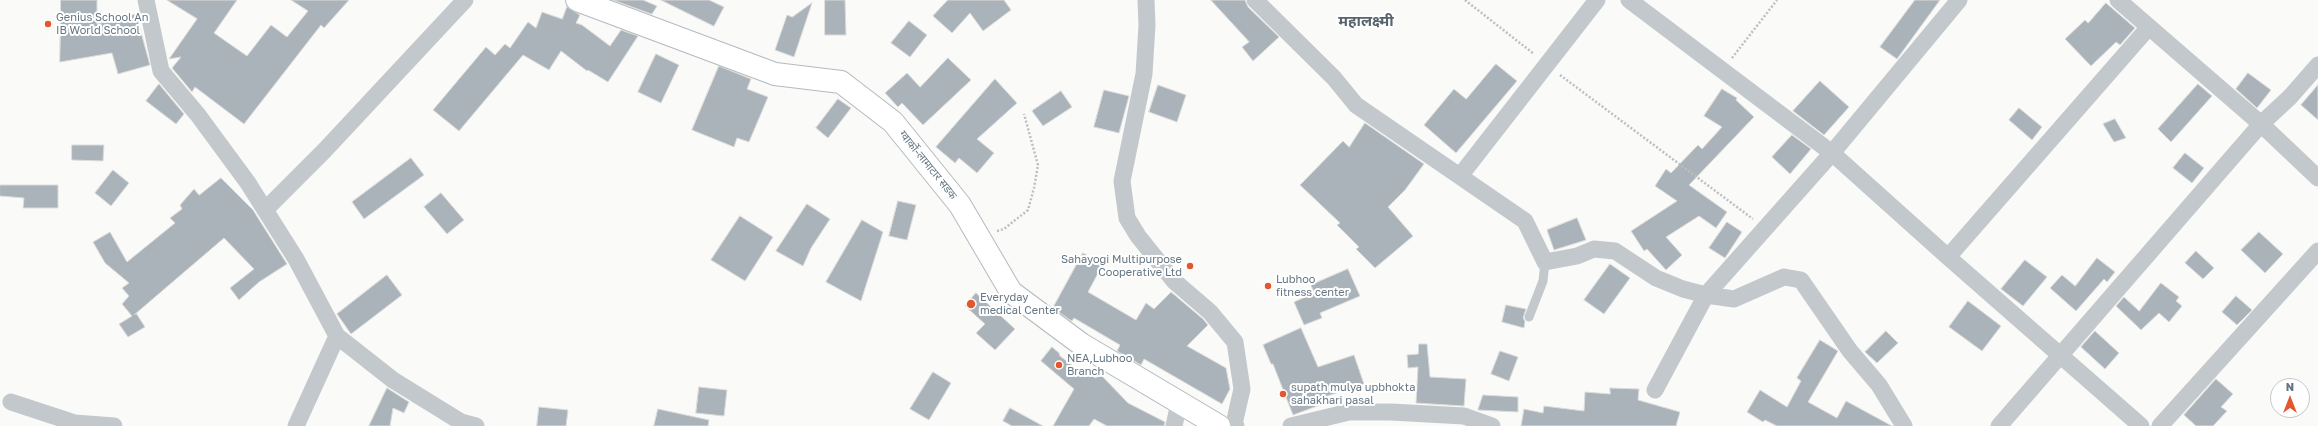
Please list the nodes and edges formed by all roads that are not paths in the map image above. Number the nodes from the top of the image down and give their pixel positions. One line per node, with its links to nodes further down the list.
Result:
1 (146, 0): 16 (street)
2 (465, 0): 16 (street)
3 (577, 0): 26 (main road, ग्वार्को-लामाटार सडक)
4 (1255, 0): 14 (street)
5 (1597, 0): 14 (street)
6 (1629, 0): 13 (street)
7 (1959, 0): 13 (street)
8 (2118, 0): 10 (street)
9 (1143, 4): 32 (street)
10 (2149, 27): 12 (street); 18 (street)
11 (2318, 65): 12 (street)
12 (2261, 124): 15 (street); 23 (street)
13 (1832, 153): 18 (street); 20 (street)
14 (1460, 176): 19 (street)
15 (2318, 178)
16 (265, 210): 22 (street)
17 (2318, 251): 38 (street)
18 (1948, 257): 23 (street)
19 (1545, 262): 20 (street); 21 (lane)
20 (1706, 295): 24 (street); 35 (street)
21 (1529, 317)
22 (338, 336): 27 (street); 29 (street)
23 (2061, 357): 36 (street); 37 (street)
24 (1655, 390)
25 (11, 402): 28 (street)
26 (1179, 403): 30 (street); 31 (main road, ग्वार्को-लामाटार सडक)
27 (466, 425)
28 (114, 426)
29 (296, 426)
30 (1174, 426)
31 (1219, 426)
32 (1236, 426)
33 (1291, 426): 34 (street)
34 (1492, 426)
35 (1904, 426)
36 (1999, 426)
37 (2141, 426)
38 (2160, 426)

